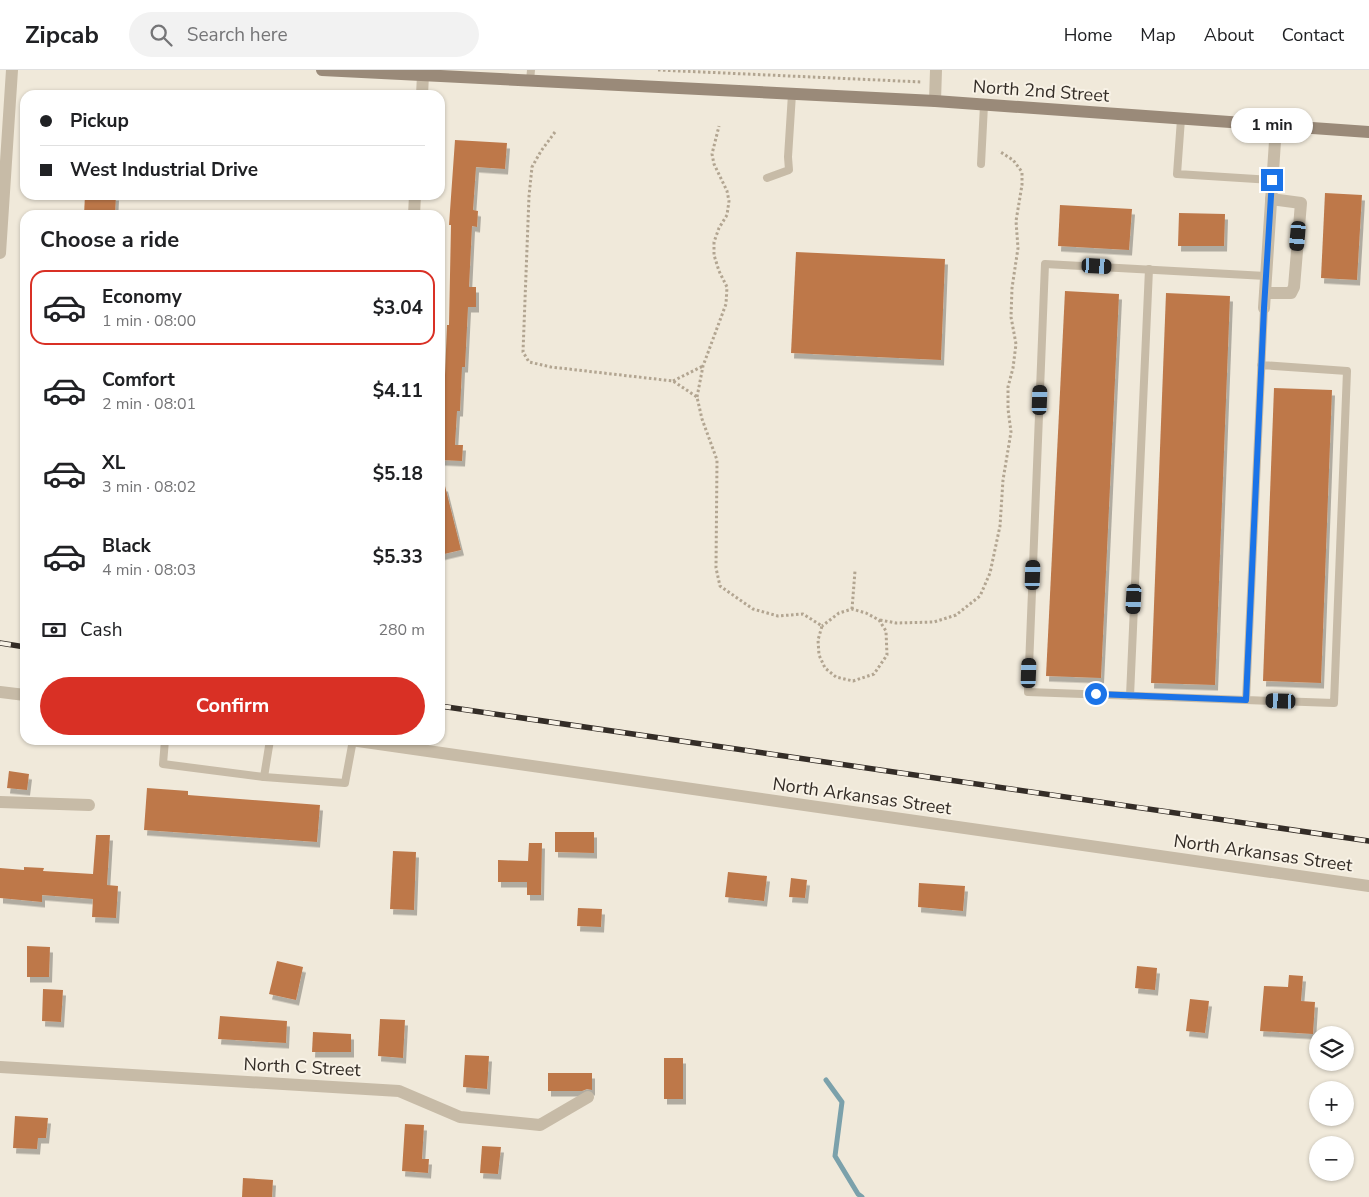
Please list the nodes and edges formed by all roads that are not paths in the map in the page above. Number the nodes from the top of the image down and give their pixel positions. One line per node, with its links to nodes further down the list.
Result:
1 (12, 70): 18 (street)
2 (322, 70): 3 (main road, North 2nd Street)
3 (395, 72): 4 (main road, North 2nd Street)
4 (424, 75): 5 (main road, North 2nd Street); 7 (street)
5 (530, 75): 8 (main road, North 2nd Street)
6 (936, 76): 9 (street)
7 (422, 90)
8 (792, 94): 9 (main road, North 2nd Street); 15 (lane)
9 (935, 101): 10 (main road, North 2nd Street)
10 (984, 105): 11 (main road, North 2nd Street); 14 (lane)
11 (1182, 119): 12 (main road, North 2nd Street); 16 (lane)
12 (1276, 126): 13 (main road, North 2nd Street); 16 (street)
13 (1369, 132)
14 (981, 164)
15 (767, 178)
16 (1272, 180): 17 (street)
17 (1271, 199): 20 (street); 21 (street)
18 (0, 253)
19 (1149, 269): 20 (lane); 26 (lane); 26 (lane)
20 (1266, 276): 21 (street)
21 (1265, 294): 22 (street)
22 (1264, 308): 23 (lane)
23 (1261, 366): 27 (lane); 27 (lane)
24 (0, 692): 25 (street)
25 (20, 694)
26 (1130, 696): 27 (lane)
27 (1246, 700)
28 (165, 745): 32 (lane)
29 (269, 745): 32 (lane)
30 (351, 745): 32 (lane)
31 (387, 745): 35 (street, North Arkansas Street)
32 (264, 777)
33 (0, 802): 34 (street)
34 (89, 805)
35 (1369, 886)
36 (0, 1067): 37 (street, North C Street)
37 (588, 1097)

